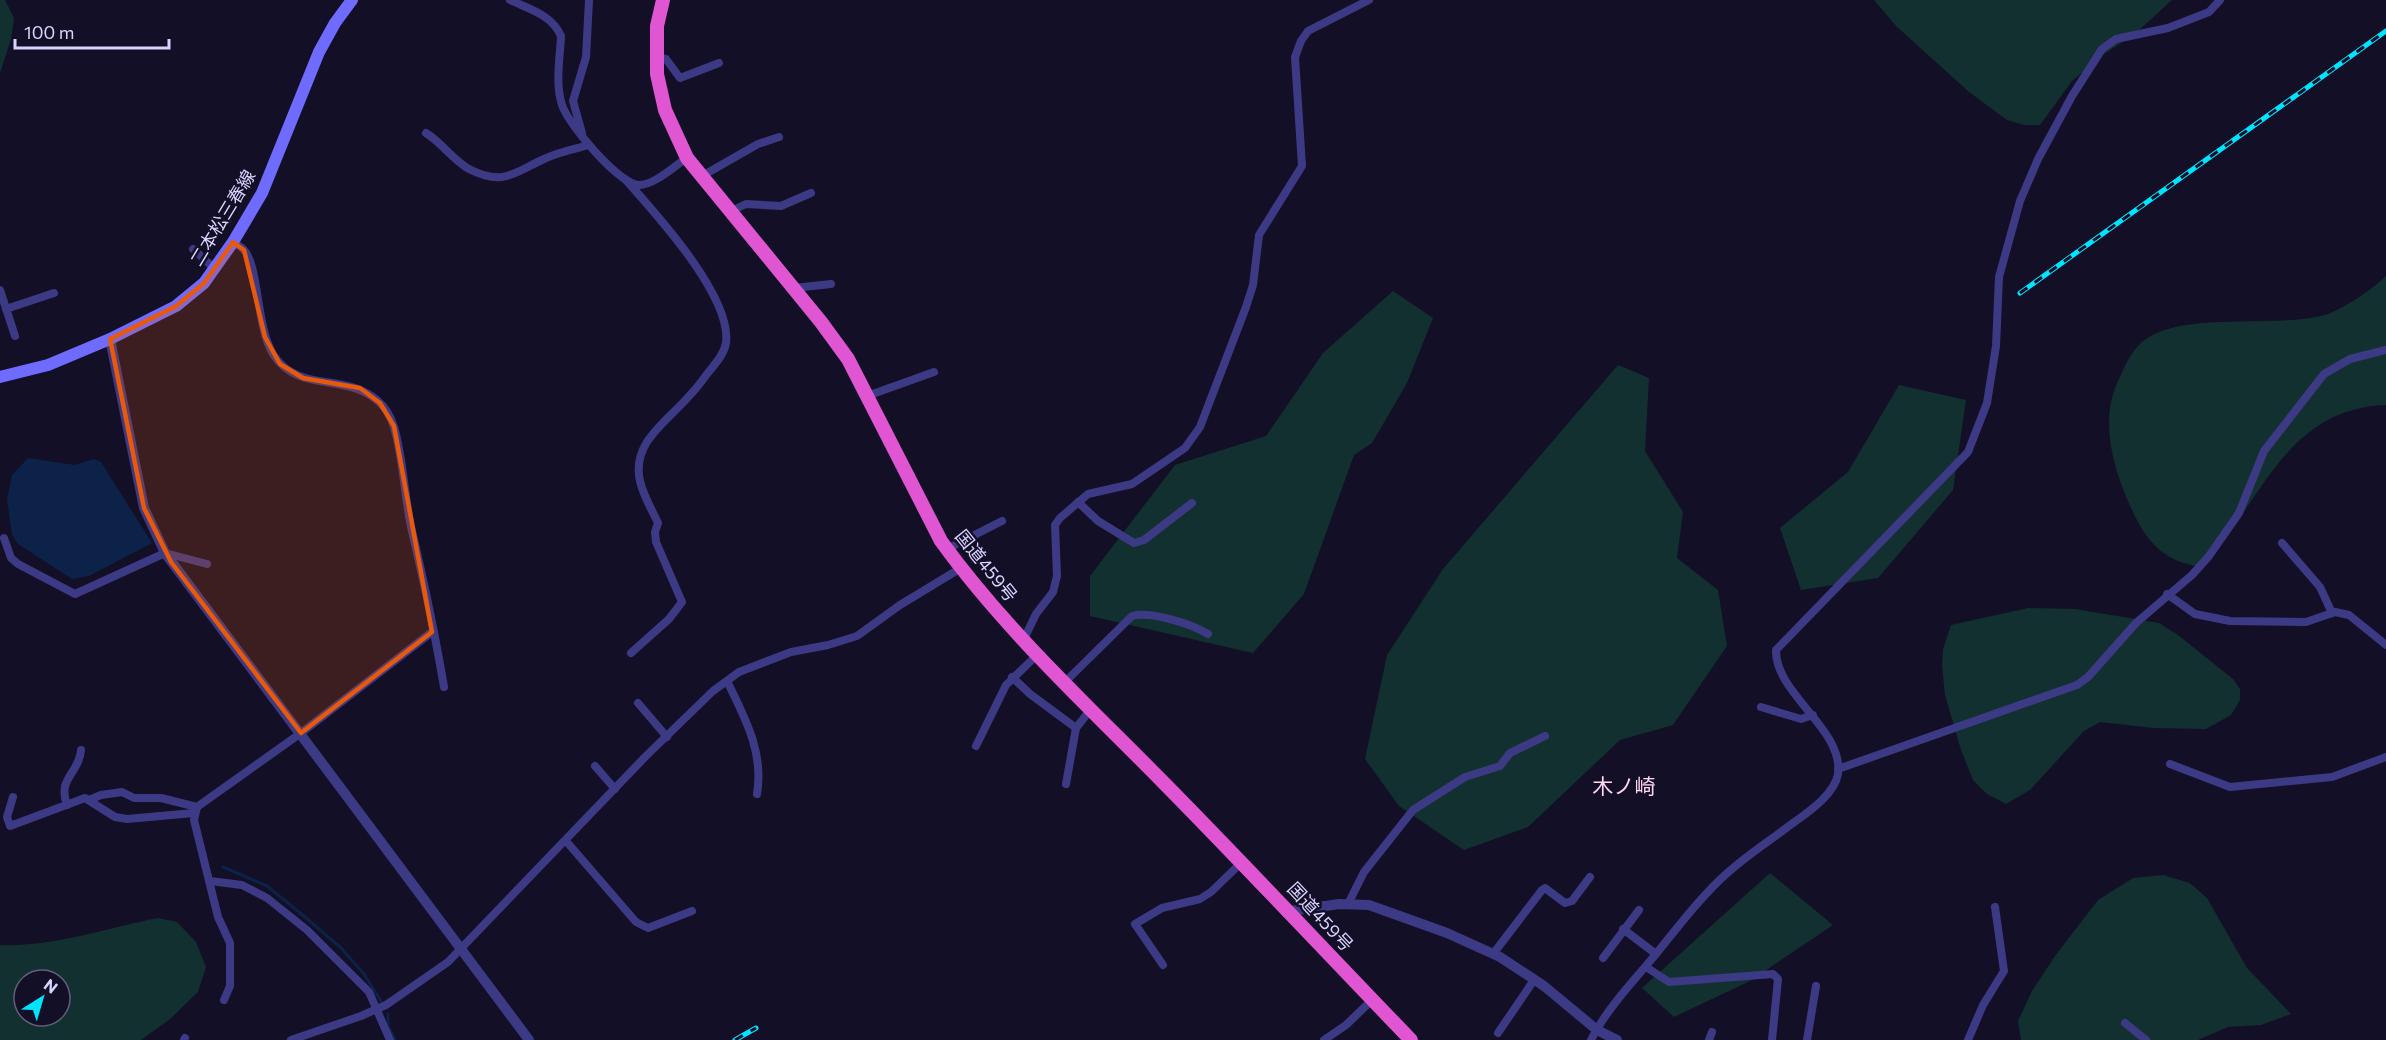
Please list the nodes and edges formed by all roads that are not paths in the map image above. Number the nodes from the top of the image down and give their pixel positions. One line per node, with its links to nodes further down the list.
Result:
1 (352, 0): 18 (main road, 二本松三春線)
2 (510, 0): 10 (street)
3 (590, 0): 10 (street)
4 (663, 0): 7 (highway, 国道459号)
5 (1369, 0): 32 (street)
6 (2220, 0): 56 (street)
7 (656, 57): 8 (street); 13 (highway, 国道459号)
8 (719, 63)
9 (426, 133): 12 (street)
10 (583, 137): 12 (street)
11 (779, 137): 14 (street)
12 (589, 145): 15 (street)
13 (687, 158): 14 (highway, 国道459号); 15 (street)
14 (702, 176): 17 (highway, 国道459号)
15 (625, 179): 47 (street)
16 (811, 193): 17 (street)
17 (731, 211): 22 (highway, 国道459号)
18 (233, 242): 20 (main road, 二本松三春線); 43 (street)
19 (194, 249): 20 (street)
20 (215, 268): 27 (main road, 二本松三春線)
21 (831, 284): 22 (street)
22 (794, 288): 31 (highway, 国道459号)
23 (0, 290): 25 (street)
24 (54, 293): 25 (street)
25 (6, 309): 26 (street)
26 (15, 336)
27 (110, 339): 30 (main road, 二本松三春線); 38 (street)
28 (2386, 350): 41 (street)
29 (934, 372): 31 (street)
30 (0, 377)
31 (867, 396): 37 (highway, 国道459号)
32 (1078, 502): 33 (street); 45 (street)
33 (1192, 503)
34 (1002, 521): 37 (street)
35 (4, 538): 38 (street)
36 (2282, 543): 42 (street)
37 (947, 549): 40 (highway, 国道459号)
38 (165, 554): 39 (street); 58 (street)
39 (207, 564)
40 (961, 568): 45 (highway, 国道459号); 50 (street)
41 (2167, 594): 42 (street); 66 (street)
42 (2332, 613): 46 (street)
43 (432, 632): 52 (street); 58 (street)
44 (1208, 634): 51 (street)
45 (1024, 639): 48 (highway, 国道459号)
46 (2386, 645)
47 (631, 653)
48 (1038, 654): 49 (street); 51 (highway, 国道459号)
49 (1012, 677): 57 (street); 61 (street)
50 (727, 681): 60 (street); 69 (street)
51 (1065, 682): 55 (highway, 国道459号)
52 (444, 687)
53 (638, 703): 60 (street)
54 (1761, 707): 56 (street)
55 (1091, 709): 57 (street); 75 (highway, 国道459号)
56 (1813, 715): 66 (street)
57 (1076, 728): 67 (street)
58 (301, 733): 73 (street); 84 (street)
59 (1545, 736): 78 (street)
60 (667, 737): 68 (street)
61 (976, 746)
62 (81, 750): 72 (street)
63 (2386, 757): 64 (street)
64 (2170, 764)
65 (595, 766): 68 (street)
66 (1838, 769): 86 (street)
67 (1066, 784)
68 (615, 789): 74 (street)
69 (757, 794)
70 (13, 797): 72 (street)
71 (89, 800): 72 (street); 73 (street); 73 (street)
72 (67, 805)
73 (196, 810): 77 (street)
74 (566, 841): 81 (street); 84 (street)
75 (1242, 862): 82 (highway, 国道459号); 88 (street)
76 (1590, 877): 85 (street)
77 (210, 880): 92 (street); 94 (street)
78 (1348, 904): 82 (street); 85 (street)
79 (1995, 908): 107 (street)
80 (1639, 910): 83 (street)
81 (692, 911)
82 (1290, 911): 93 (highway, 国道459号)
83 (1623, 929): 86 (street); 87 (street)
84 (462, 950): 94 (street); 100 (street)
85 (1493, 954): 90 (street)
86 (1656, 954): 89 (street)
87 (1603, 958)
88 (1163, 965)
89 (1646, 967): 96 (street); 105 (street)
90 (1534, 980): 96 (street); 97 (street)
91 (1816, 986): 106 (street)
92 (224, 1000)
93 (1372, 1000): 101 (street); 102 (highway, 国道459号)
94 (376, 1009): 98 (street); 99 (street)
95 (2125, 1023): 108 (street)
96 (1596, 1029): 103 (street); 104 (street)
97 (1498, 1033)
98 (291, 1040)
99 (390, 1040)
100 (529, 1040)
101 (1324, 1040)
102 (1411, 1040)
103 (1590, 1040)
104 (1617, 1040)
105 (1772, 1040)
106 (1808, 1040)
107 (1968, 1040)
108 (2146, 1040)

